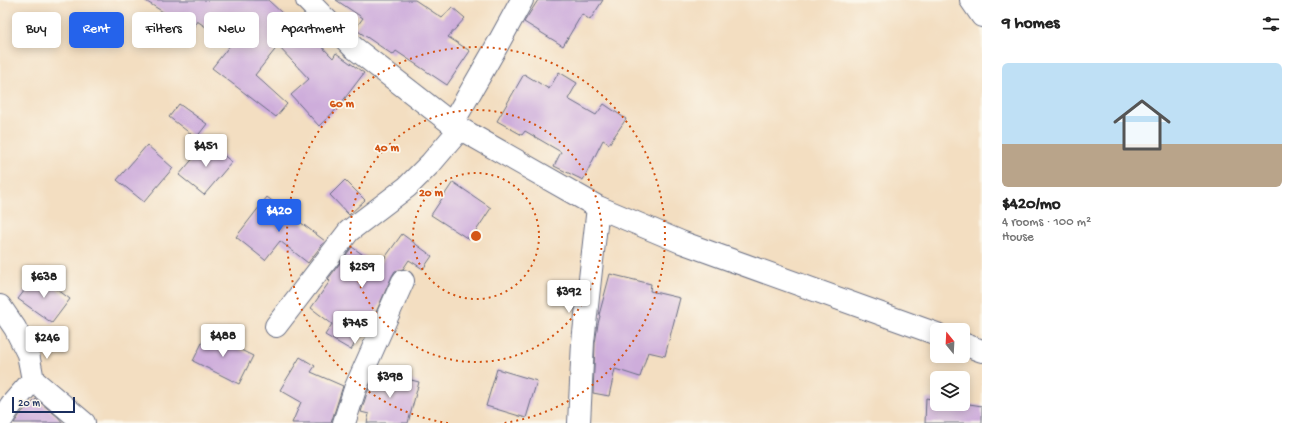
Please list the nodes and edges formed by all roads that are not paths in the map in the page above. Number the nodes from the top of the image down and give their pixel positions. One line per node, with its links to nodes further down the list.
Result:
1 (307, 0): 5 (street)
2 (522, 0): 5 (street)
3 (971, 0): 4 (street)
4 (982, 16)
5 (456, 127): 6 (street); 9 (street)
6 (598, 208): 10 (street); 17 (street)
7 (403, 281): 16 (street)
8 (0, 306): 13 (street)
9 (276, 326)
10 (930, 331)
11 (970, 347): 12 (street)
12 (982, 351)
13 (33, 380): 14 (street); 15 (street)
14 (0, 422)
15 (84, 423)
16 (344, 423)
17 (579, 423)

